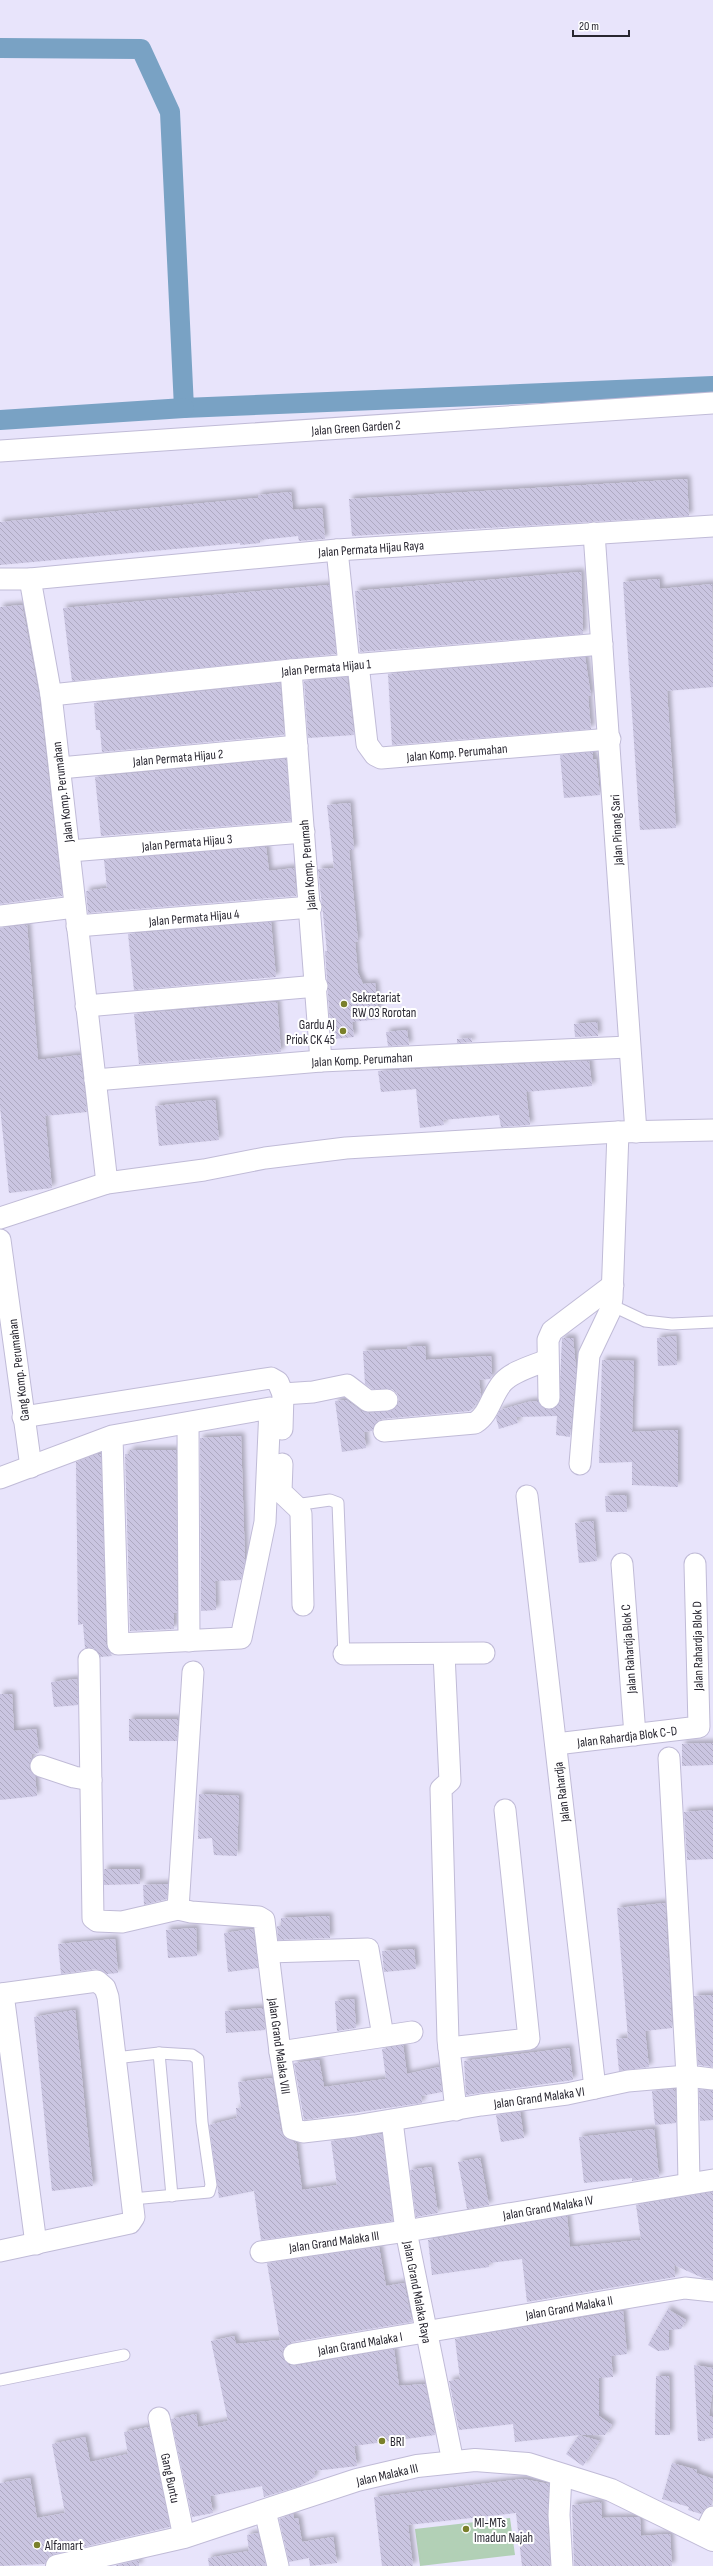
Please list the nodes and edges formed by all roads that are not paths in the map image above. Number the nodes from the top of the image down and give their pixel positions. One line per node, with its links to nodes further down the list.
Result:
1 (713, 404): 2 (street, Jalan Green Garden 2)
2 (0, 451)
3 (713, 526): 4 (street, Jalan Permata Hijau Raya)
4 (594, 533): 5 (street, Jalan Permata Hijau Raya); 8 (street, Jalan Pinang Sari)
5 (337, 550): 7 (street, Jalan Permata Hijau Raya); 9 (street, Jalan Komp. Perumahan)
6 (0, 579): 7 (street)
7 (30, 579): 11 (street, Jalan Komp. Perumahan)
8 (602, 644): 9 (street, Jalan Permata Hijau 1); 12 (street, Jalan Pinang Sari)
9 (354, 665): 10 (street, Jalan Permata Hijau 1); 12 (street, Jalan Komp. Perumahan)
10 (291, 670): 11 (street, Jalan Permata Hijau 1); 13 (street, Jalan Komp. Perumah)
11 (51, 695): 14 (street, Jalan Komp. Perumahan)
12 (610, 739): 22 (street, Jalan Pinang Sari)
13 (297, 746): 14 (street, Jalan Permata Hijau 2); 15 (street, Jalan Komp. Perumah)
14 (60, 768): 16 (street, Jalan Komp. Perumahan)
15 (304, 832): 16 (street, Jalan Permata Hijau 3); 17 (street, Jalan Komp. Perumah)
16 (70, 851): 19 (street, Jalan Komp. Perumahan)
17 (310, 907): 19 (street, Jalan Permata Hijau 4); 20 (street, Jalan Komp. Perumah)
18 (0, 916): 19 (street, Jalan Permata Hijau 4)
19 (76, 917): 21 (street, Jalan Komp. Perumahan)
20 (317, 986): 21 (street); 23 (street, Jalan Komp. Perumah)
21 (86, 1006): 24 (street, Jalan Komp. Perumahan)
22 (628, 1047): 23 (street, Jalan Komp. Perumahan); 25 (street, Jalan Pinang Sari)
23 (321, 1061): 24 (street, Jalan Komp. Perumahan)
24 (95, 1080): 27 (street, Jalan Komp. Perumahan)
25 (630, 1130): 26 (street); 27 (street); 30 (street, Jalan Pinang Sari)
26 (713, 1130)
27 (107, 1183): 28 (street)
28 (0, 1218)
29 (0, 1240): 36 (street, Gang Komp. Perumahan)
30 (612, 1295): 31 (lane); 32 (street); 40 (street)
31 (713, 1322)
32 (547, 1360): 34 (street); 38 (street)
33 (283, 1394): 35 (street); 36 (street); 44 (street)
34 (549, 1398)
35 (387, 1400)
36 (23, 1417): 41 (street, Gang Komp. Perumahan)
37 (188, 1424): 39 (street); 48 (street); 48 (street)
38 (384, 1431)
39 (112, 1436): 41 (street); 48 (street)
40 (580, 1464)
41 (31, 1467): 42 (street)
42 (0, 1478)
43 (527, 1496): 56 (street, Jalan Rahardja)
44 (295, 1505): 47 (street); 52 (lane)
45 (622, 1564): 55 (street, Jalan Rahardja Blok C)
46 (695, 1564): 54 (street, Jalan Rahardja Blok D)
47 (303, 1605)
48 (189, 1641)
49 (484, 1653): 50 (street)
50 (444, 1654): 52 (street); 66 (street)
51 (89, 1659): 59 (street)
52 (344, 1659)
53 (193, 1672): 61 (street)
54 (699, 1727): 55 (street, Jalan Rahardja Blok C-D)
55 (634, 1735): 56 (street, Jalan Rahardja Blok C-D)
56 (556, 1744): 72 (street, Jalan Rahardja)
57 (669, 1758): 70 (street)
58 (41, 1766): 59 (street)
59 (91, 1780): 61 (street)
60 (505, 1810): 66 (street)
61 (178, 1909): 62 (street, Jalan Grand Malaka VIII)
62 (268, 1952): 65 (street); 67 (street, Jalan Grand Malaka VIII)
63 (2, 1994): 69 (street); 81 (street)
64 (412, 2032): 65 (street)
65 (382, 2036): 67 (street)
66 (449, 2048): 73 (street)
67 (280, 2052): 75 (street, Jalan Grand Malaka VIII)
68 (158, 2053): 69 (lane); 78 (lane); 78 (lane)
69 (115, 2058): 79 (street)
70 (687, 2076): 71 (street, Jalan Grand Malaka VI); 72 (street, Jalan Grand Malaka VI); 77 (street)
71 (713, 2079)
72 (595, 2088): 73 (street, Jalan Grand Malaka VI)
73 (456, 2110): 74 (street, Jalan Grand Malaka VI)
74 (392, 2121): 75 (street, Jalan Grand Malaka VI); 80 (street, Jalan Grand Malaka Raya)
75 (303, 2132)
76 (713, 2180): 77 (street, Jalan Grand Malaka IV)
77 (689, 2182): 80 (street, Jalan Grand Malaka IV)
78 (172, 2196): 79 (lane)
79 (132, 2199): 81 (street)
80 (406, 2231): 83 (street, Jalan Grand Malaka III); 85 (street, Jalan Grand Malaka Raya)
81 (36, 2244): 82 (street)
82 (0, 2251)
83 (261, 2252)
84 (712, 2291): 85 (street, Jalan Grand Malaka II)
85 (425, 2332): 86 (street, Jalan Grand Malaka I); 90 (street, Jalan Grand Malaka Raya)
86 (294, 2354)
87 (124, 2355): 88 (lane)
88 (0, 2380)
89 (159, 2418): 94 (street, Gang Buntu)
90 (453, 2462): 91 (street, Jalan Malaka III); 92 (street, Jalan Malaka III)
91 (560, 2475): 93 (street, Jalan Malaka III); 97 (street)
92 (265, 2511): 94 (street, Jalan Malaka III); 96 (street)
93 (710, 2531)
94 (184, 2537): 95 (street, Jalan Malaka III)
95 (57, 2566)
96 (278, 2566)
97 (562, 2566)

